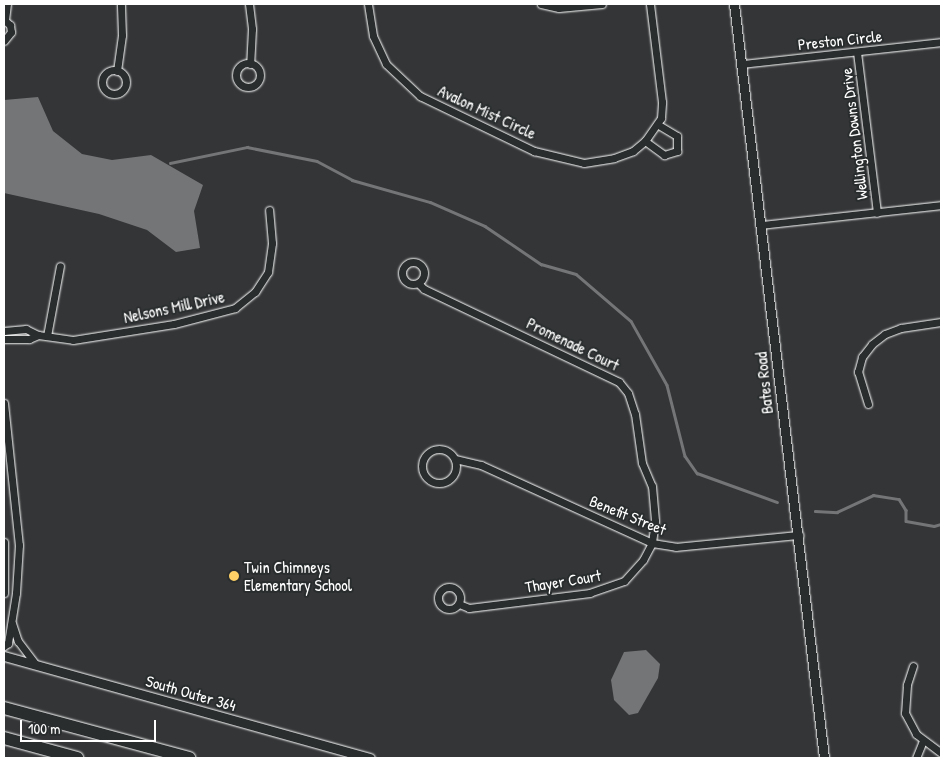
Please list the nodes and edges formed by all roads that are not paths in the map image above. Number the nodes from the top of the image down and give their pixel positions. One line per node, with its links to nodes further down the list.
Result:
1 (7, 4): 9 (street)
2 (120, 4): 15 (street)
3 (249, 4): 13 (street)
4 (368, 4): 17 (street, Avalon Mist Circle)
5 (541, 4): 6 (street)
6 (602, 4)
7 (650, 4): 16 (street, Avalon Mist Circle)
8 (734, 4): 14 (street, Bates Road)
9 (4, 20): 10 (street)
10 (4, 41)
11 (941, 42): 12 (street, Preston Circle)
12 (858, 52): 14 (street, Preston Circle); 20 (street, Wellington Downs Drive)
13 (250, 64)
14 (742, 64): 21 (street, Bates Road)
15 (117, 71)
16 (658, 124): 17 (street, Avalon Mist Circle); 17 (street)
17 (645, 141)
18 (941, 205): 20 (street)
19 (269, 210): 27 (street, Nelsons Mill Drive)
20 (877, 213): 21 (street)
21 (761, 225): 32 (street, Bates Road)
22 (60, 266): 27 (street)
23 (418, 283): 34 (street, Promenade Court)
24 (941, 322): 30 (street)
25 (4, 332): 26 (street, Nelsons Mill Drive)
26 (38, 335): 27 (street, Nelsons Mill Drive); 28 (street, Nelsons Mill Drive)
27 (47, 336)
28 (4, 339)
29 (4, 403): 36 (street)
30 (868, 404)
31 (455, 458): 31 (street, Benefit Street); 34 (street, Benefit Street)
32 (799, 535): 34 (street, Benefit Street); 51 (street, Bates Road)
33 (4, 542): 35 (street)
34 (652, 543): 38 (street, Thayer Court)
35 (4, 567): 36 (street); 37 (street)
36 (17, 569): 39 (street)
37 (4, 594)
38 (459, 604)
39 (11, 622): 40 (street); 42 (street)
40 (4, 646)
41 (4, 656): 42 (street, South Outer 364)
42 (37, 665): 50 (street, South Outer 364)
43 (913, 666): 46 (street)
44 (4, 708): 49 (highway)
45 (4, 738): 48 (highway)
46 (924, 741): 47 (street); 52 (street)
47 (941, 754)
48 (77, 758)
49 (189, 758)
50 (370, 758)
51 (824, 758)
52 (916, 758)

